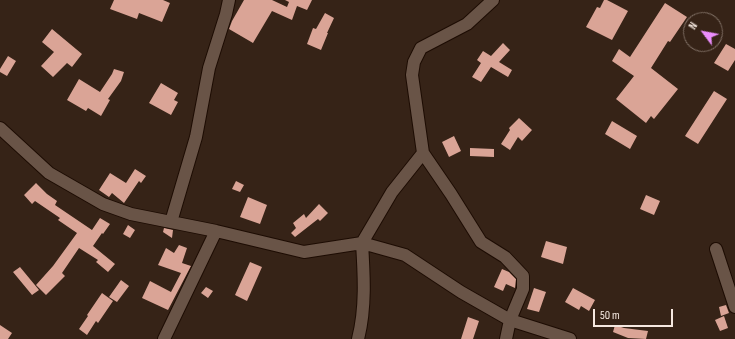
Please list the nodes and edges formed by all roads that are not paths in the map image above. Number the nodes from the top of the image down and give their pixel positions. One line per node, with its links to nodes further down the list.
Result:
1 (229, 0): 5 (street)
2 (492, 0): 4 (street)
3 (0, 128): 5 (street)
4 (423, 153): 7 (street); 10 (street)
5 (171, 222): 6 (street)
6 (216, 232): 7 (street); 11 (street)
7 (362, 243): 10 (street); 12 (street)
8 (716, 249): 9 (street)
9 (735, 307)
10 (510, 320): 13 (street); 14 (street)
11 (164, 339)
12 (358, 339)
13 (506, 339)
14 (570, 339)

